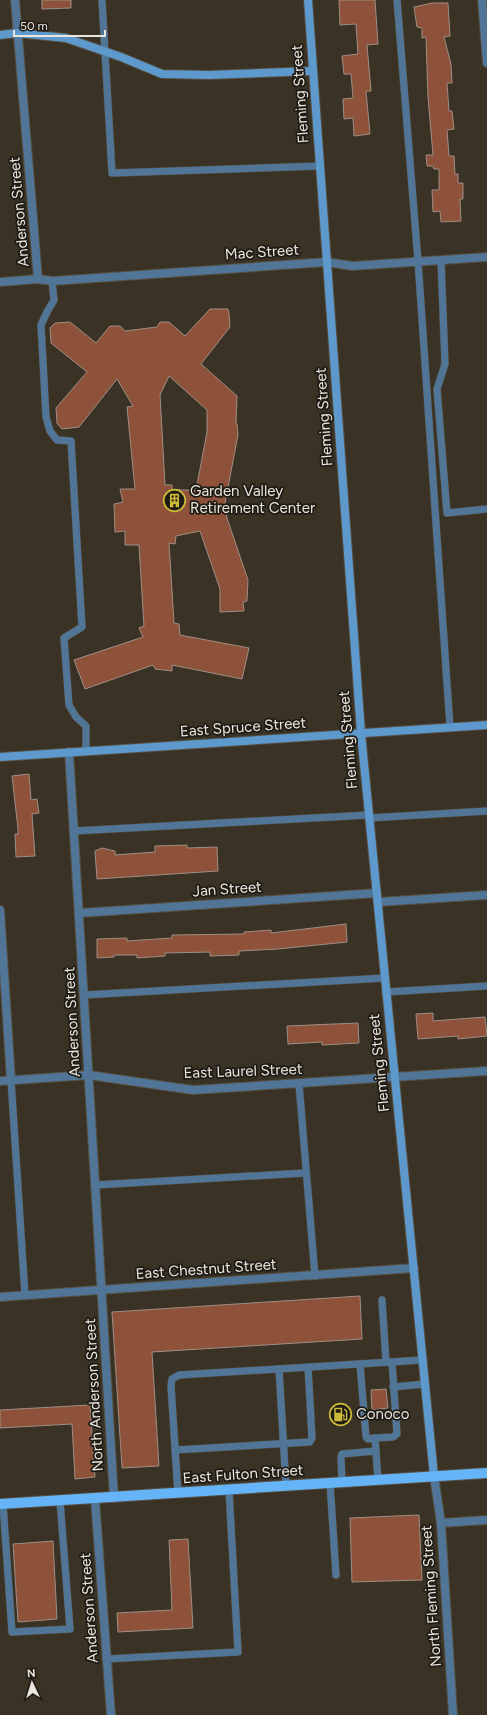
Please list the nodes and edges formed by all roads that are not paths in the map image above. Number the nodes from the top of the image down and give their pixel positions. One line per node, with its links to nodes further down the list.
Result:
1 (15, 0): 6 (street, Anderson Street)
2 (102, 0): 8 (lane)
3 (308, 0): 10 (street, Fleming Street)
4 (397, 0): 15 (lane)
5 (482, 0): 9 (street)
6 (17, 33): 7 (street); 8 (street); 16 (street, Anderson Street)
7 (0, 35)
8 (105, 51): 10 (street); 11 (lane)
9 (487, 63)
10 (313, 72): 11 (street, Fleming Street)
11 (320, 166): 14 (street, Fleming Street)
12 (487, 257): 13 (street, Mac Street)
13 (441, 260): 15 (street, Mac Street); 19 (lane)
14 (326, 262): 15 (street, Mac Street); 17 (street, Mac Street); 22 (street, Fleming Street)
15 (418, 262): 21 (lane)
16 (38, 279): 17 (street, Mac Street); 18 (street, Mac Street)
17 (52, 281): 23 (lane)
18 (0, 282)
19 (487, 510)
20 (487, 725): 21 (street, East Spruce Street)
21 (450, 727): 22 (street, East Spruce Street)
22 (361, 734): 23 (street, East Spruce Street); 27 (street, Fleming Street)
23 (86, 751): 24 (street, East Spruce Street)
24 (69, 752): 25 (street, East Spruce Street); 28 (street, Anderson Street)
25 (0, 757)
26 (487, 811): 27 (lane)
27 (369, 817): 28 (lane); 29 (street, Fleming Street)
28 (74, 831): 33 (street, Anderson Street)
29 (377, 893): 31 (street, Fleming Street); 33 (street, Jan Street)
30 (487, 896): 31 (street)
31 (378, 902): 34 (street, Fleming Street)
32 (0, 910): 41 (street)
33 (80, 913): 37 (street, Anderson Street)
34 (385, 978): 36 (street, Fleming Street); 37 (lane)
35 (487, 986): 36 (lane)
36 (386, 992): 40 (street, Fleming Street)
37 (84, 995): 39 (street, Anderson Street)
38 (487, 1072): 40 (street, East Laurel Street)
39 (89, 1075): 41 (street, East Laurel Street); 43 (street, East Laurel Street); 45 (street, Anderson Street)
40 (395, 1078): 43 (street, East Laurel Street); 46 (street, Fleming Street)
41 (11, 1080): 42 (street, East Laurel Street); 49 (lane)
42 (0, 1081)
43 (299, 1084): 44 (lane)
44 (305, 1173): 45 (lane); 47 (lane)
45 (95, 1185): 48 (street, Anderson Street)
46 (414, 1268): 47 (street, East Chestnut Street); 52 (street, Fleming Street)
47 (315, 1276): 48 (street, East Chestnut Street)
48 (101, 1291): 49 (street, East Chestnut Street); 71 (street, North Anderson Street)
49 (25, 1295): 50 (street, East Chestnut Street)
50 (0, 1297)
51 (382, 1300): 53 (lane)
52 (423, 1360): 53 (lane); 57 (street, Fleming Street)
53 (389, 1362): 54 (lane); 58 (lane)
54 (360, 1364): 55 (lane); 59 (lane)
55 (308, 1367): 56 (lane); 60 (lane)
56 (279, 1369): 60 (lane); 61 (lane)
57 (425, 1384): 58 (lane); 64 (street, Fleming Street)
58 (393, 1387): 59 (lane)
59 (375, 1438): 62 (lane)
60 (284, 1443): 61 (lane); 68 (lane)
61 (175, 1450): 70 (lane)
62 (376, 1451): 65 (lane); 66 (lane)
63 (487, 1473): 64 (main road, East Fulton Street)
64 (434, 1476): 65 (main road, East Fulton Street); 76 (street, North Fleming Street)
65 (378, 1480): 66 (main road, East Fulton Street)
66 (342, 1482): 67 (main road, East Fulton Street)
67 (330, 1483): 68 (main road, East Fulton Street); 77 (lane)
68 (286, 1486): 69 (main road, East Fulton Street)
69 (229, 1490): 70 (main road, East Fulton Street); 78 (lane)
70 (178, 1494): 71 (main road, East Fulton Street)
71 (114, 1498): 72 (main road, East Fulton Street)
72 (95, 1499): 73 (main road, East Fulton Street); 78 (street, Anderson Street)
73 (60, 1501): 74 (main road, East Fulton Street); 74 (lane)
74 (1, 1504)
75 (487, 1520): 76 (street)
76 (441, 1523): 80 (street, North Fleming Street)
77 (336, 1575)
78 (106, 1659): 79 (street, Anderson Street)
79 (111, 1715)
80 (453, 1715)

